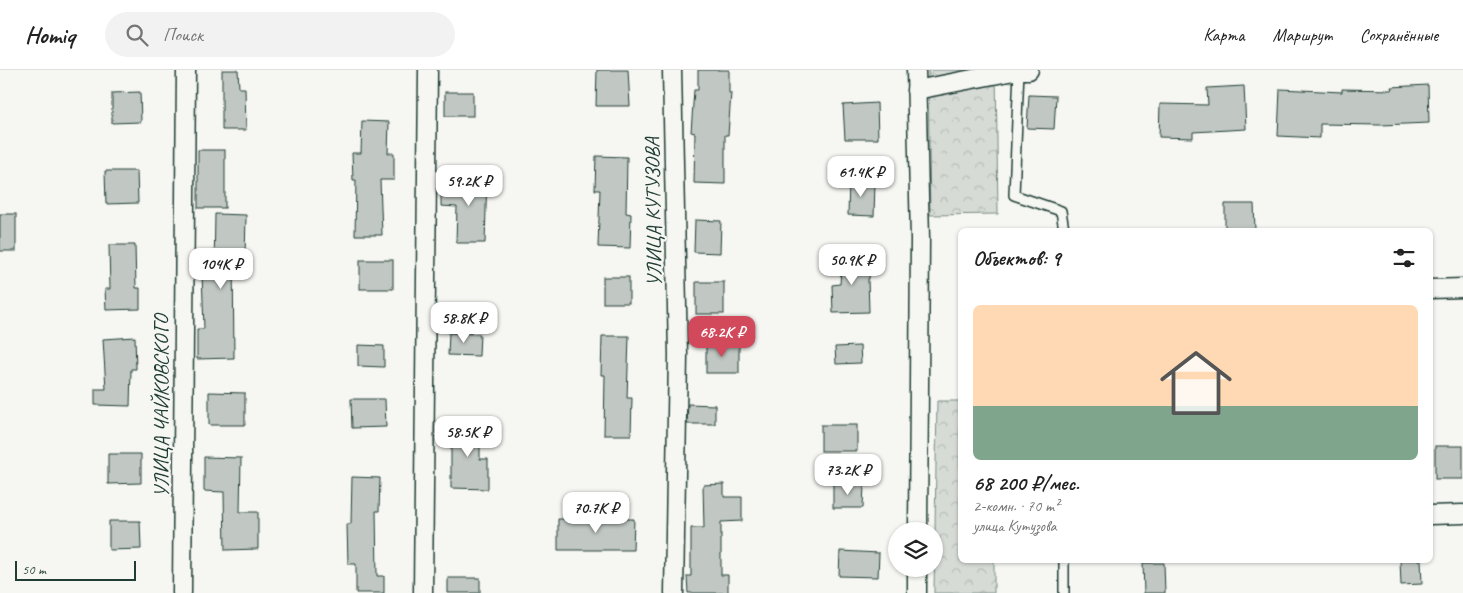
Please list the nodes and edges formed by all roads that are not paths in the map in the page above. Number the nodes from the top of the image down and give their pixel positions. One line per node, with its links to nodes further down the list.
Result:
1 (186, 70): 16 (street, УЛИЦА ЧАЙКОВСКОГО)
2 (428, 70): 17 (street)
3 (672, 70): 18 (street, УЛИЦА КУТУЗОВА)
4 (916, 70): 7 (street)
5 (1019, 70): 6 (street); 7 (street); 8 (lane)
6 (1029, 70)
7 (916, 90): 13 (street)
8 (1064, 228)
9 (1463, 288): 10 (street)
10 (1433, 289)
11 (1463, 514): 12 (street)
12 (1433, 515)
13 (918, 522)
14 (1064, 563): 20 (lane)
15 (917, 577): 19 (street)
16 (182, 593)
17 (423, 593)
18 (674, 593)
19 (917, 593)
20 (1064, 593)

